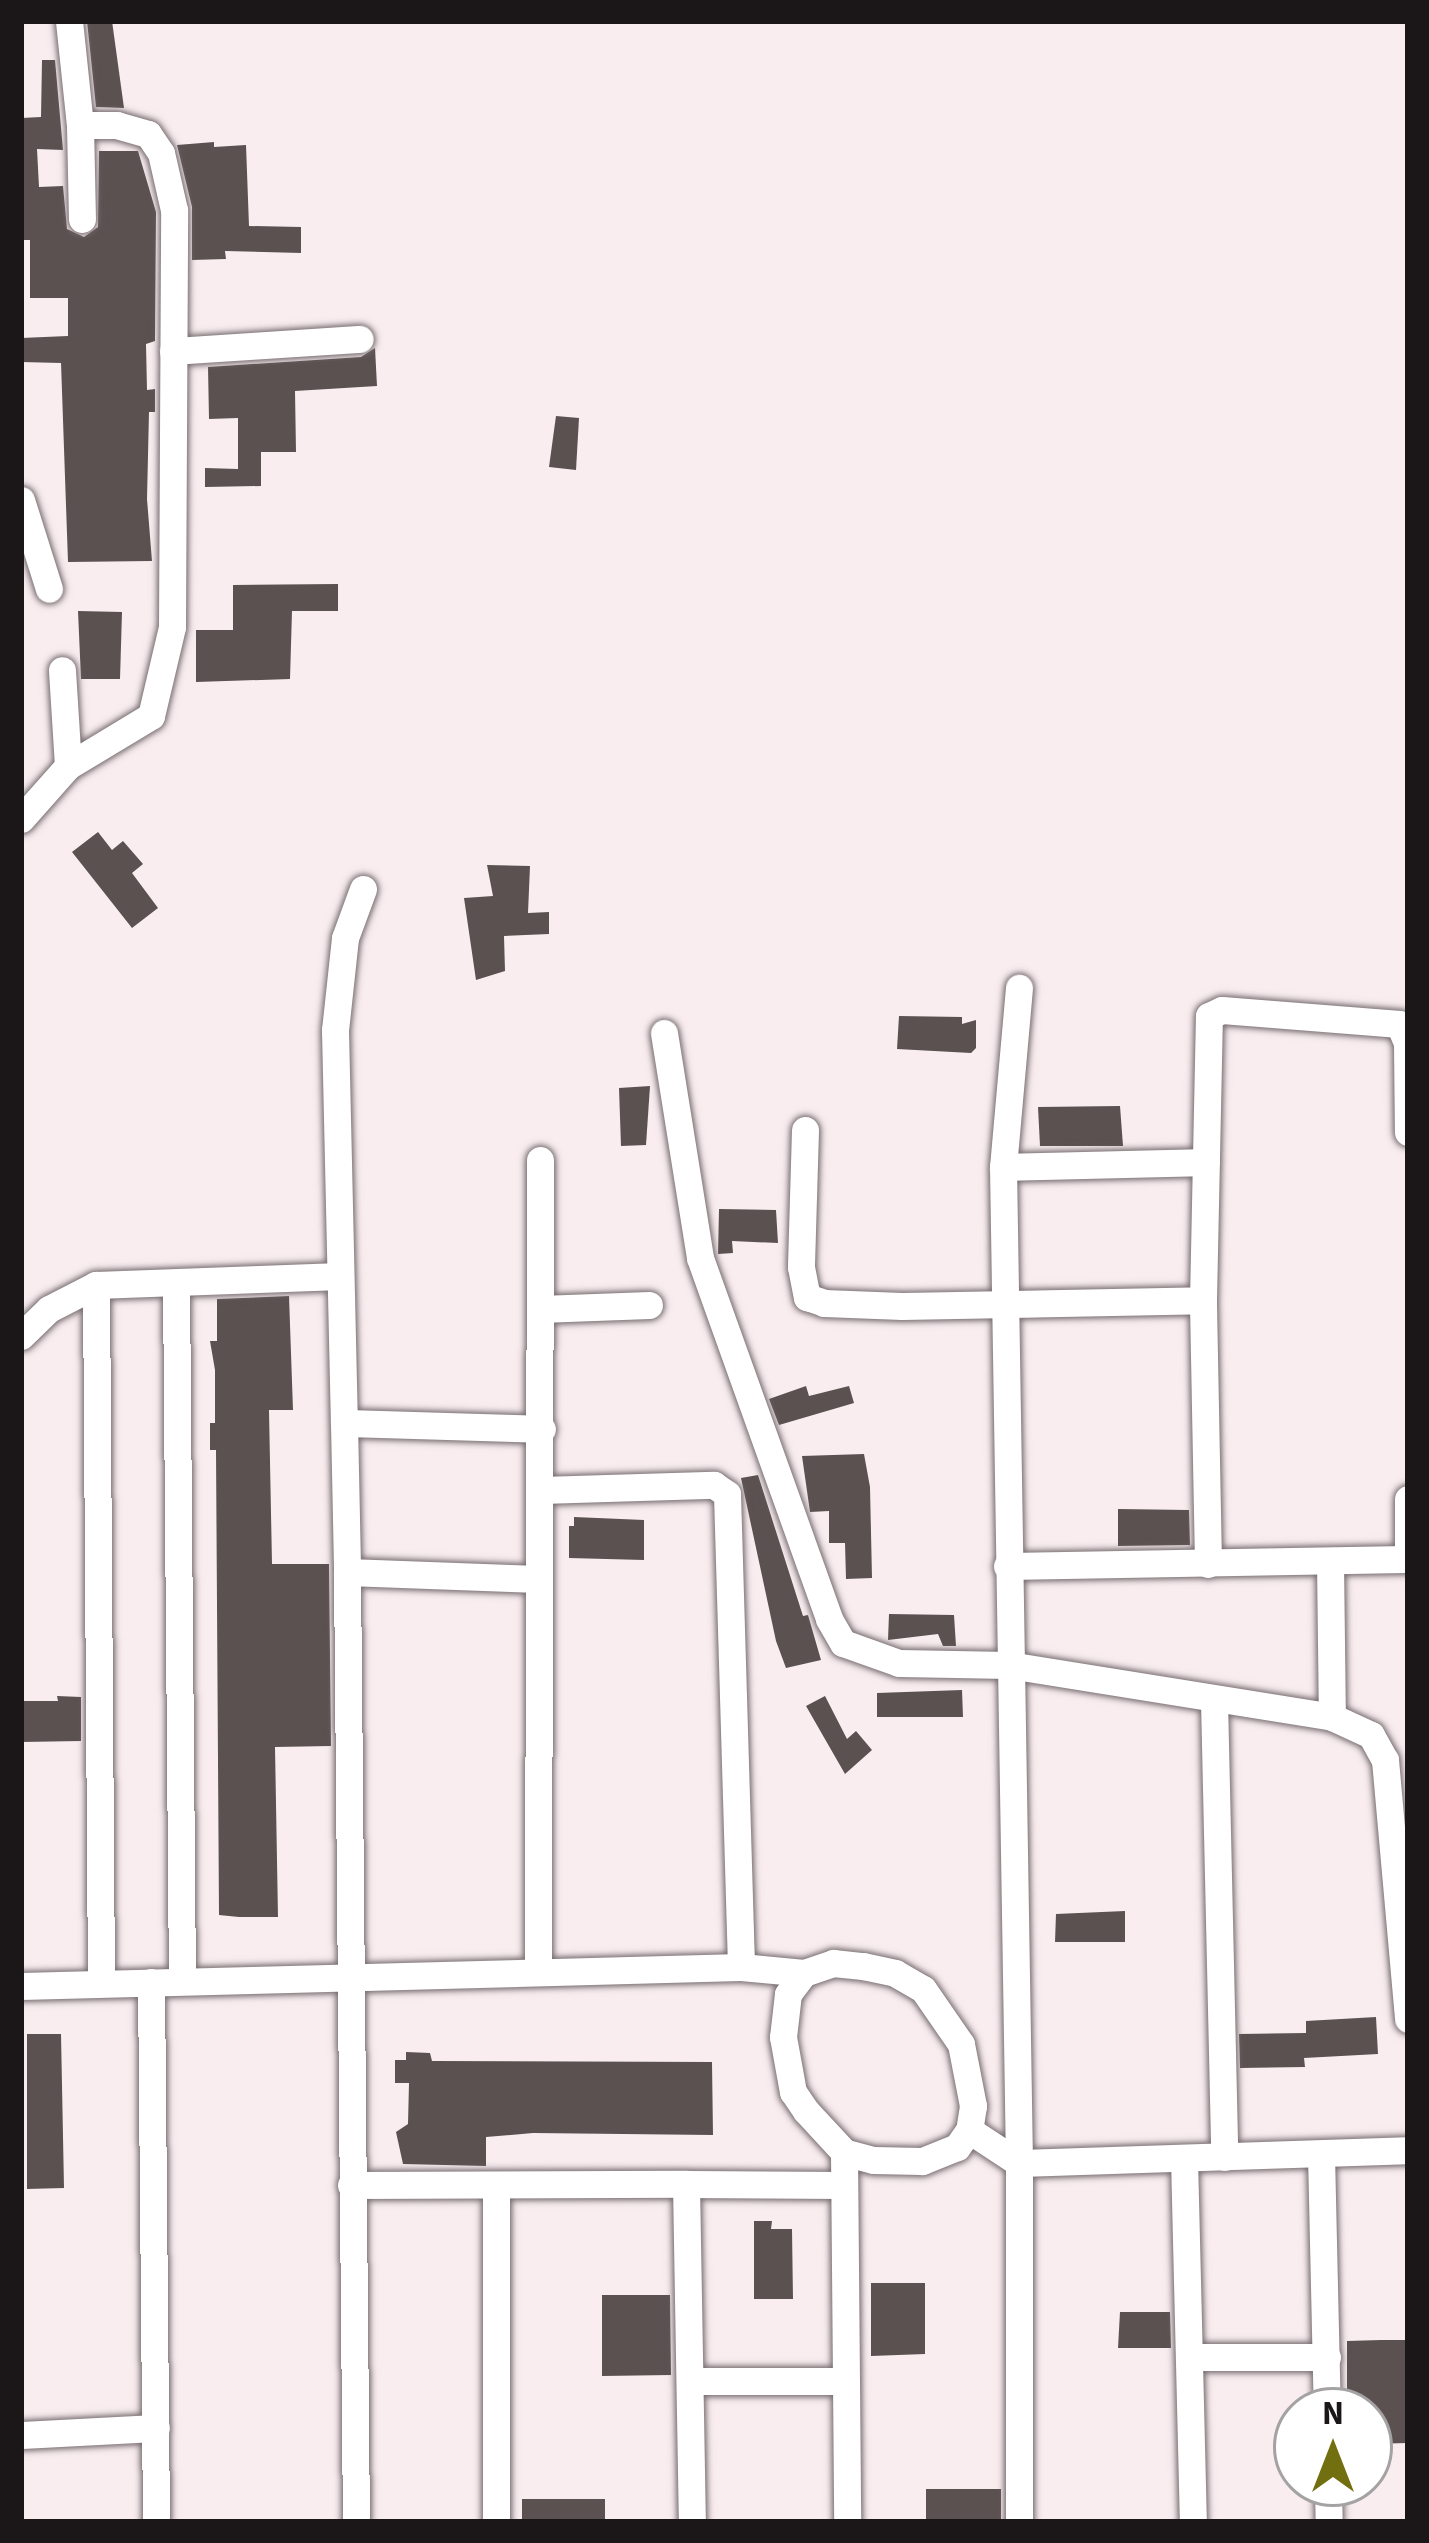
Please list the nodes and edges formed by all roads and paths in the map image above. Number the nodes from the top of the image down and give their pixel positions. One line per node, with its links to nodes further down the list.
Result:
1 (69, 21): 2 (street)
2 (80, 125): 3 (street); 5 (street)
3 (82, 219)
4 (360, 339): 5 (street)
5 (173, 351): 9 (street)
6 (21, 500): 7 (street)
7 (49, 589)
8 (62, 670): 9 (street)
9 (68, 766): 10 (street)
10 (21, 818)
11 (364, 890): 19 (street)
12 (1019, 988): 18 (street)
13 (664, 1033): 37 (street)
14 (805, 1130): 23 (street)
15 (1408, 1132): 17 (street)
16 (540, 1160): 25 (street)
17 (1206, 1162): 18 (street); 22 (street)
18 (1003, 1166): 23 (street)
19 (340, 1276): 20 (street); 27 (street)
20 (176, 1283): 21 (street); 44 (street)
21 (95, 1285): 26 (street); 46 (street)
22 (1203, 1300): 23 (street); 33 (street)
23 (1005, 1304): 34 (street)
24 (649, 1305): 25 (street)
25 (541, 1310): 28 (street)
26 (21, 1336)
27 (344, 1423): 28 (street); 35 (street)
28 (542, 1429): 29 (street)
29 (541, 1490): 36 (street); 40 (street)
30 (1408, 1499): 31 (street)
31 (1407, 1559): 32 (street)
32 (1330, 1561): 33 (street); 39 (street)
33 (1208, 1564): 34 (street)
34 (1007, 1566): 37 (street)
35 (347, 1572): 36 (street); 43 (street)
36 (538, 1579): 41 (street)
37 (1010, 1665): 38 (street); 55 (street)
38 (1214, 1700): 39 (street); 53 (street)
39 (1332, 1718): 48 (street)
40 (741, 1967): 41 (street); 42 (street)
41 (538, 1972): 43 (street)
42 (804, 1973): 49 (street); 51 (street)
43 (353, 1974): 44 (street); 57 (street)
44 (182, 1981): 45 (street)
45 (152, 1982): 46 (street); 65 (street)
46 (101, 1983): 47 (street)
47 (21, 1986)
48 (1408, 2019)
49 (969, 2130): 51 (street); 55 (street)
50 (1408, 2150): 52 (street)
51 (844, 2152): 58 (street)
52 (1321, 2154): 53 (street); 61 (street)
53 (1224, 2157): 54 (street)
54 (1184, 2158): 55 (street); 60 (street)
55 (1019, 2162): 72 (street)
56 (686, 2184): 58 (street); 59 (street); 62 (street)
57 (352, 2185): 59 (street); 68 (street)
58 (844, 2185): 63 (street)
59 (496, 2187): 69 (street)
60 (1192, 2357): 61 (street); 73 (street)
61 (1327, 2357): 64 (street)
62 (692, 2381): 63 (street); 70 (street)
63 (845, 2381): 71 (street)
64 (1328, 2387)
65 (156, 2428): 66 (street); 67 (street)
66 (21, 2435)
67 (156, 2522)
68 (356, 2522)
69 (496, 2522)
70 (692, 2522)
71 (847, 2522)
72 (1019, 2522)
73 (1193, 2522)

